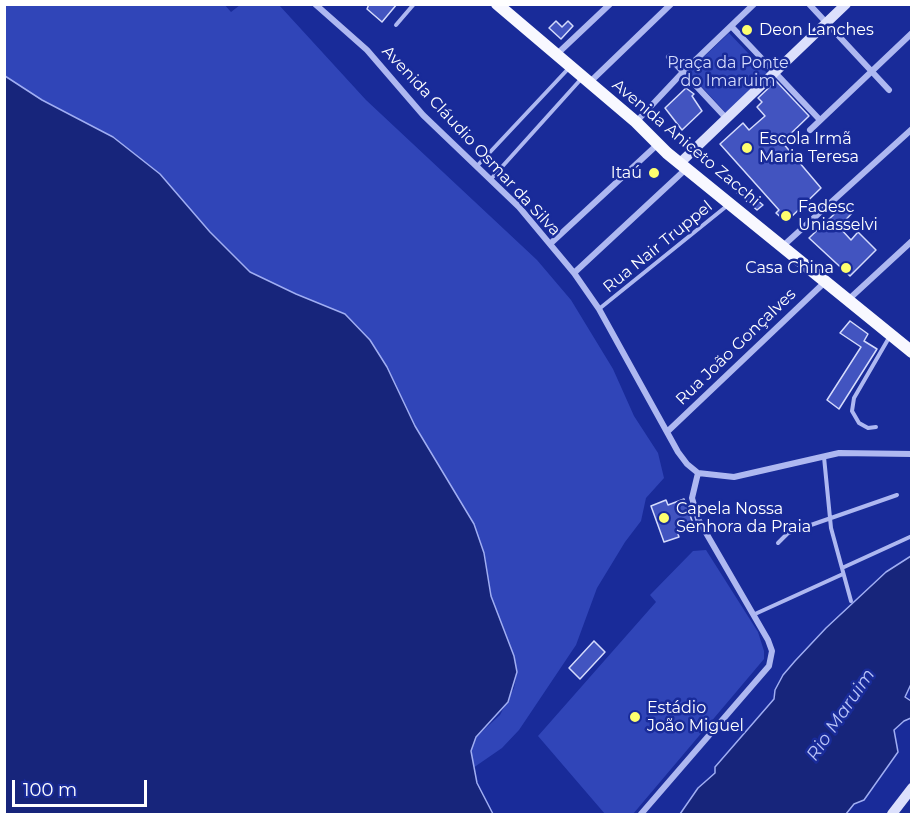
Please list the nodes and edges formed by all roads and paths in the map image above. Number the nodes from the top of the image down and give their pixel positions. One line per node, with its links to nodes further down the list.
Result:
1 (315, 4): 28 (street, Avenida Cláudio Osmar da Silva)
2 (414, 4): 10 (lane)
3 (497, 4): 13 (main road, Avenida Aniceto Zacchi)
4 (609, 4): 13 (street)
5 (670, 4): 19 (street)
6 (754, 4): 11 (street)
7 (808, 4): 9 (street)
8 (846, 4): 9 (street)
9 (826, 23): 16 (street); 18 (street)
10 (396, 25)
11 (731, 26): 17 (street); 18 (street)
12 (912, 33): 16 (street)
13 (556, 56): 15 (main road, Avenida Aniceto Zacchi)
14 (669, 57): 17 (street)
15 (570, 66): 19 (main road, Avenida Aniceto Zacchi); 28 (lane)
16 (871, 71): 20 (street); 22 (street)
17 (683, 72): 21 (street); 23 (street)
18 (775, 72): 21 (street); 22 (street)
19 (586, 80): 23 (main road, Avenida Aniceto Zacchi); 29 (lane)
20 (889, 90)
21 (727, 119): 27 (street)
22 (820, 120): 25 (street)
23 (636, 122): 26 (main road, Avenida Aniceto Zacchi)
24 (912, 129): 33 (street)
25 (810, 130)
26 (658, 144): 27 (main road, Avenida Aniceto Zacchi); 32 (street)
27 (684, 165): 30 (main road, Avenida Aniceto Zacchi); 34 (street)
28 (476, 166): 29 (street, Avenida Cláudio Osmar da Silva)
29 (490, 180): 32 (street, Avenida Cláudio Osmar da Silva)
30 (731, 203): 33 (main road, Avenida Aniceto Zacchi); 37 (lane, Rua Nair Truppel)
31 (912, 241): 36 (street)
32 (550, 244): 34 (street, Avenida Cláudio Osmar da Silva)
33 (784, 245): 35 (main road, Avenida Aniceto Zacchi)
34 (574, 273): 37 (street, Avenida Cláudio Osmar da Silva)
35 (825, 281): 36 (main road, Avenida Aniceto Zacchi); 41 (street, Rua João Gonçalves)
36 (847, 300): 38 (main road, Avenida Aniceto Zacchi)
37 (599, 309): 41 (street, Avenida Cláudio Osmar da Silva)
38 (891, 336): 39 (main road, Avenida Aniceto Zacchi); 40 (lane)
39 (911, 350)
40 (876, 427)
41 (667, 432): 44 (street, Avenida Cláudio Osmar da Silva)
42 (912, 454): 43 (street)
43 (824, 456): 44 (street); 46 (lane)
44 (698, 472): 51 (street)
45 (897, 495): 46 (lane)
46 (830, 520): 48 (lane); 49 (lane)
47 (912, 536): 49 (lane)
48 (778, 543)
49 (842, 571): 50 (lane); 51 (lane)
50 (851, 601)
51 (755, 614): 53 (street)
52 (912, 788): 54 (street)
53 (641, 814)
54 (892, 814)

